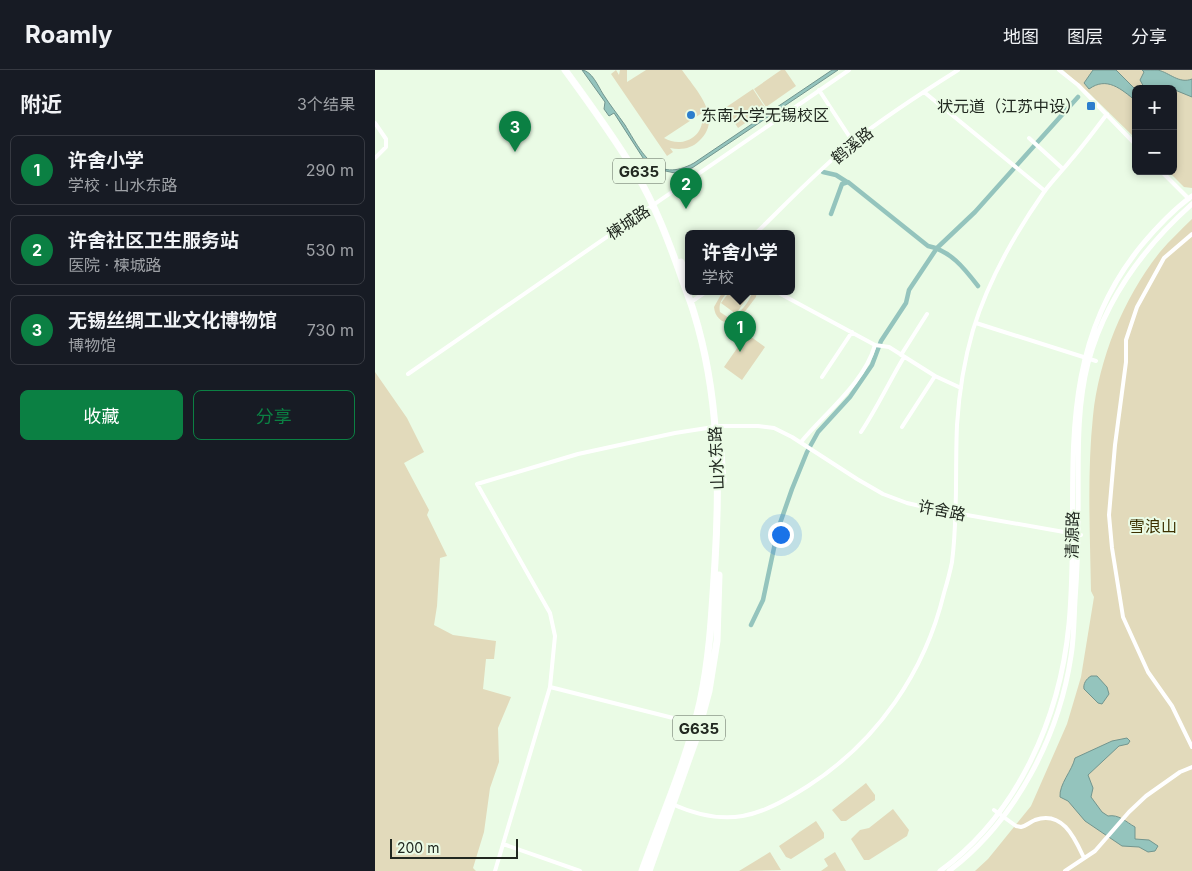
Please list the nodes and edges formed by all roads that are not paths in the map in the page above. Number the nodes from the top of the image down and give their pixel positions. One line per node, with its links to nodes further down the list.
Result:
1 (565, 70): 18 (highway, 山水东路 / G635)
2 (570, 70): 18 (highway, 山水东路 / G635)
3 (849, 70): 6 (street, 楝城路)
4 (958, 70): 7 (street, 鹤溪路)
5 (1059, 70): 8 (street)
6 (819, 90): 12 (street); 18 (street, 楝城路)
7 (924, 92): 12 (street, 鹤溪路); 16 (street)
8 (1107, 114): 11 (street); 14 (street)
9 (375, 123): 13 (street)
10 (1029, 138): 14 (street)
11 (1132, 140)
12 (853, 142): 19 (street, 鹤溪路)
13 (375, 158)
14 (1063, 169): 16 (street)
15 (1165, 175): 17 (street)
16 (1045, 191): 29 (street)
17 (1191, 200): 33 (street, 清源路)
18 (654, 204): 21 (highway, 山水东路 / G635); 22 (highway, 山水东路 / G635); 34 (street, 楝城路)
19 (759, 230)
20 (1192, 234): 46 (street)
21 (685, 274)
22 (685, 282)
23 (690, 295): 27 (highway, 山水东路 / G635)
24 (691, 295): 27 (highway, 山水东路 / G635)
25 (700, 295): 27 (street)
26 (783, 295): 30 (street)
27 (692, 300): 38 (highway, 山水东路 / G635)
28 (927, 314): 32 (street)
29 (976, 323): 33 (street); 37 (street)
30 (852, 332): 31 (street); 36 (street)
31 (875, 345): 32 (street); 41 (street)
32 (902, 356): 35 (street); 40 (street)
33 (1090, 359): 43 (street, 清源路)
34 (408, 374)
35 (935, 376): 37 (street); 39 (street)
36 (822, 377)
37 (961, 388): 42 (street)
38 (717, 427): 41 (street, 许舍路); 44 (street, 许舍路); 45 (highway, 山水东路 / G635); 48 (highway, 山水东路 / G635)
39 (902, 427)
40 (861, 432)
41 (802, 443): 42 (street, 许舍路)
42 (955, 513): 43 (street, 许舍路); 48 (street)
43 (1077, 535): 49 (street, 清源路)
44 (550, 687): 45 (street); 50 (street)
45 (693, 723): 48 (highway, 山水东路 / G635)
46 (1192, 747)
47 (1192, 767): 51 (street)
48 (671, 804): 54 (highway, 山水东路 / G635); 55 (highway, 山水东路 / G635)
49 (998, 813): 51 (street); 56 (street, 清源路); 57 (street, 清源路)
50 (503, 844): 52 (street); 53 (street)
51 (1084, 858): 58 (street)
52 (495, 871)
53 (580, 871)
54 (642, 871)
55 (649, 871)
56 (940, 871)
57 (949, 871)
58 (1065, 871)

